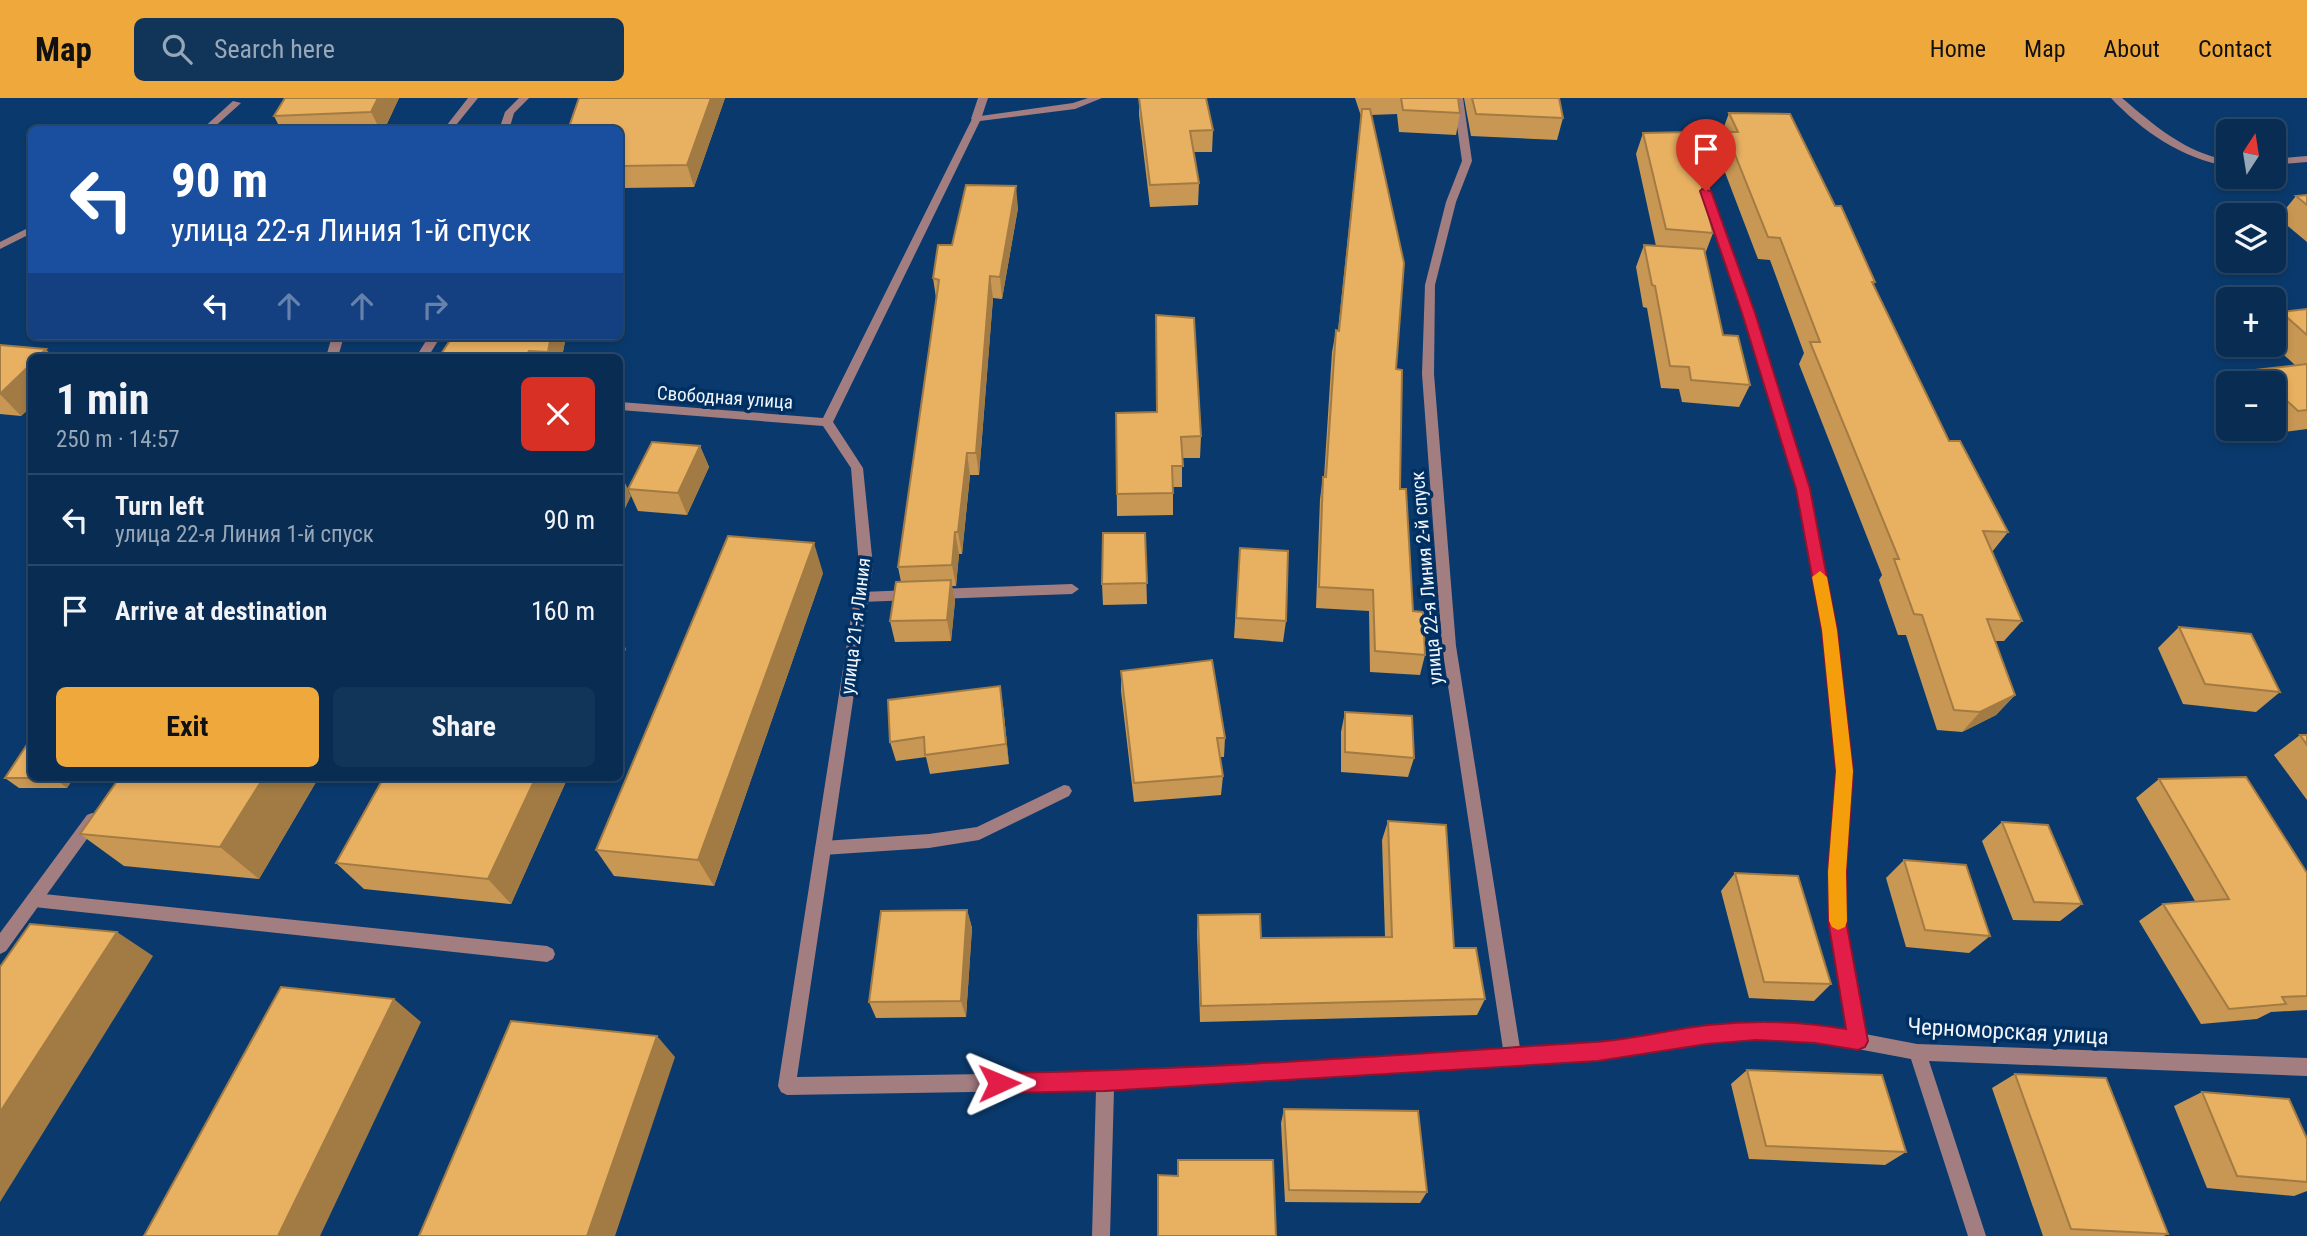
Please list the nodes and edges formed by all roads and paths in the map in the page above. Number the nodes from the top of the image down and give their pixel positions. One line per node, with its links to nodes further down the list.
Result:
1 (473, 98): 10 (street)
2 (524, 98): 11 (street)
3 (983, 98): 8 (street)
4 (1097, 98): 8 (street)
5 (1458, 98): 30 (street, улица 22-я Линия 2-й спуск)
6 (2116, 98): 13 (street)
7 (236, 103): 9 (street)
8 (976, 119): 19 (street)
9 (210, 126)
10 (450, 126)
11 (505, 126)
12 (2307, 159): 14 (street)
13 (2216, 160)
14 (2286, 161)
15 (1697, 167): 28 (street)
16 (28, 231): 17 (street)
17 (0, 246)
18 (623, 406): 19 (street, Свободная улица)
19 (827, 422): 21 (street, улица 21-я Линия)
20 (1072, 589): 21 (street)
21 (861, 597): 24 (street, улица 21-я Линия)
22 (1064, 791): 24 (street)
23 (100, 811): 25 (street)
24 (823, 848): 33 (street, улица 21-я Линия)
25 (33, 900): 26 (street); 27 (street)
26 (0, 946)
27 (547, 954)
28 (1858, 1041): 29 (street, Черноморская улица); 30 (street, Черноморская улица)
29 (1917, 1052): 31 (street, Черноморская улица); 35 (street)
30 (1513, 1056): 32 (street, Черноморская улица)
31 (2307, 1067)
32 (1105, 1081): 33 (street, Черноморская улица); 34 (street)
33 (787, 1086)
34 (1101, 1236)
35 (1977, 1236)

